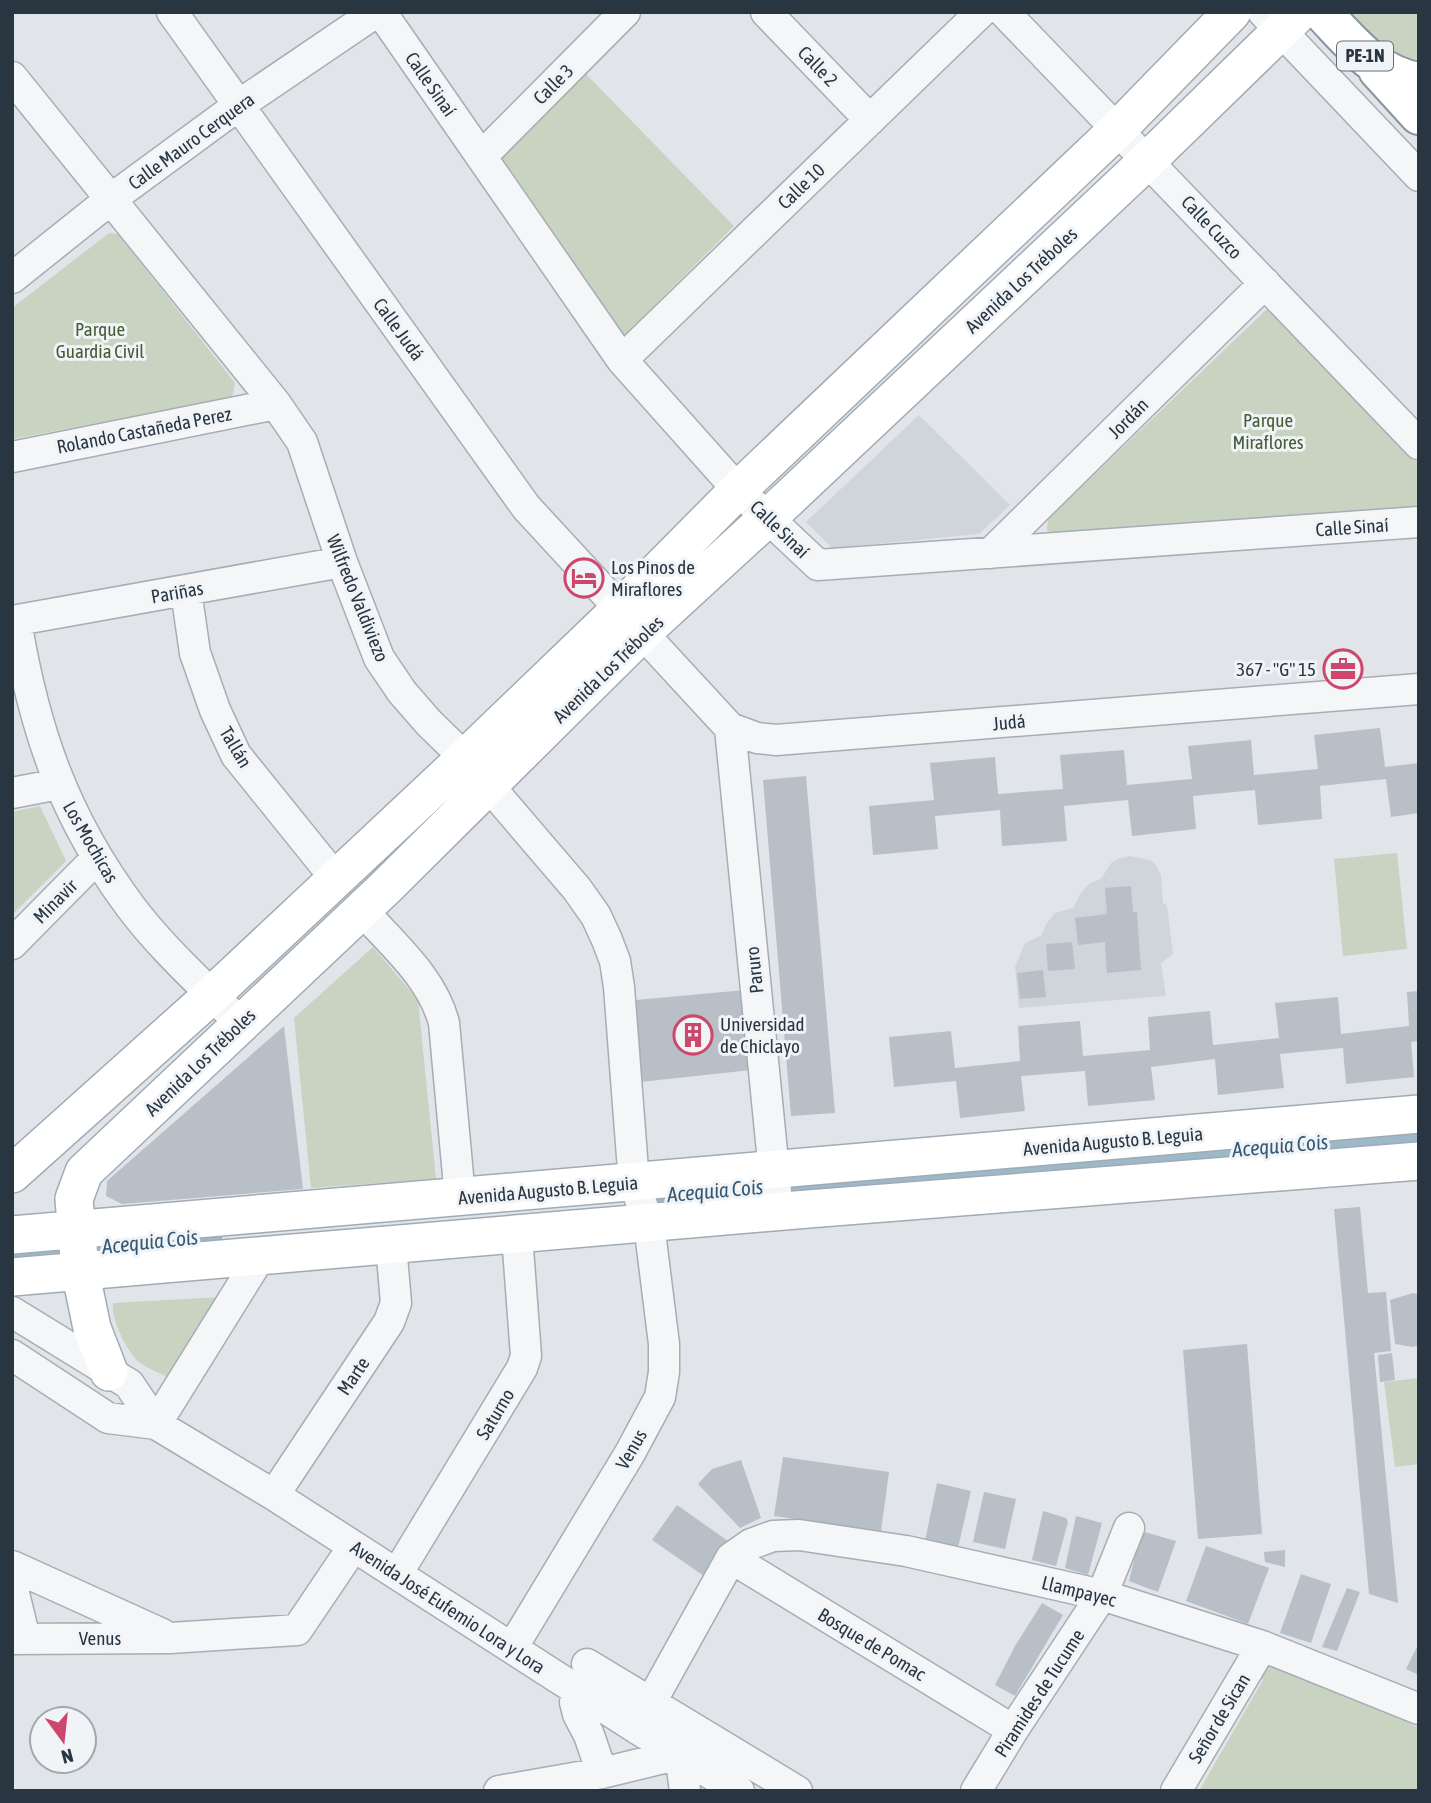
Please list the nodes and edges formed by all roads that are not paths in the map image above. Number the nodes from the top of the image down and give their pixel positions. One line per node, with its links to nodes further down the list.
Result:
1 (172, 12): 13 (street, Calle Judá)
2 (379, 12): 13 (street, Calle Mauro Cerquera); 17 (street, Calle Sinaí)
3 (625, 12): 17 (street, Calle 3)
4 (766, 12): 15 (street, Calle 2)
5 (981, 12): 15 (street, Calle 10)
6 (1004, 12): 16 (street, Calle Cuzco)
7 (1232, 12): 16 (main road, Avenida Los Tréboles)
8 (1322, 12): 10 (highway, PE-1N)
9 (1281, 18): 18 (main road, Avenida Los Tréboles); 19 (street)
10 (1372, 64): 12 (highway, PE-1N); 14 (highway, PE-1N)
11 (12, 77): 20 (street, Wilfredo Valdiviezo)
12 (1419, 82)
13 (239, 105): 20 (street, Calle Mauro Cerquera); 34 (street, Calle Judá)
14 (1419, 115)
15 (870, 120): 23 (street, Calle 10)
16 (1118, 129): 18 (street, Calle Cuzco); 27 (main road, Avenida Los Tréboles)
17 (482, 156): 23 (street, Calle Sinaí)
18 (1148, 160): 22 (street, Calle Cuzco); 28 (main road, Avenida Los Tréboles)
19 (1419, 176)
20 (111, 199): 21 (street, Calle Mauro Cerquera); 24 (street, Wilfredo Valdiviezo)
21 (12, 278)
22 (1265, 283): 25 (street, Calle Cuzco); 30 (street, Jordán)
23 (622, 360): 27 (street, Calle Sinaí)
24 (276, 404): 26 (street, Rolando Castañeda Perez); 31 (street, Wilfredo Valdiviezo)
25 (1419, 444)
26 (12, 457)
27 (738, 490): 28 (street, Calle Sinaí); 34 (main road, Avenida Los Tréboles)
28 (769, 517): 30 (street, Calle Sinaí); 34 (main road, Avenida Los Tréboles)
29 (1419, 522): 30 (street, Calle Sinaí)
30 (991, 553)
31 (342, 562): 32 (street, Pariñas); 37 (street, Wilfredo Valdiviezo)
32 (186, 591): 33 (street, Pariñas); 42 (street, Tallán)
33 (14, 621): 38 (street, Los Mochicas)
34 (632, 621): 36 (street); 37 (main road, Avenida Los Tréboles); 39 (main road, Avenida Los Tréboles)
35 (1419, 689): 36 (street, Judá)
36 (730, 728): 49 (street, Paruro)
37 (465, 758): 39 (street, Wilfredo Valdiviezo); 42 (main road, Avenida Los Tréboles)
38 (59, 784): 40 (street); 41 (street, Los Mochicas)
39 (489, 786): 43 (main road, Avenida Los Tréboles); 51 (street, Wilfredo Valdiviezo)
40 (12, 793)
41 (97, 858): 44 (street, Minavir); 45 (street, Los Mochicas)
42 (336, 879): 45 (main road, Avenida Los Tréboles)
43 (362, 910): 46 (main road, Avenida Los Tréboles); 52 (street)
44 (12, 944)
45 (213, 994): 46 (street, Los Mochicas); 50 (main road, Avenida Los Tréboles)
46 (240, 1023): 55 (main road, Avenida Los Tréboles)
47 (1419, 1114): 49 (main road, Avenida Augusto B. Leguia)
48 (1419, 1161): 53 (main road)
49 (775, 1172): 51 (main road, Avenida Augusto B. Leguia); 53 (street, Paruro)
50 (12, 1174)
51 (634, 1184): 52 (main road, Avenida Augusto B. Leguia); 54 (street, Wilfredo Valdiviezo)
52 (460, 1197): 55 (main road, Avenida Augusto B. Leguia)
53 (778, 1211): 54 (main road)
54 (649, 1224): 57 (main road); 77 (street, Venus)
55 (76, 1231): 56 (main road, Avenida Augusto B. Leguia); 60 (main road, Avenida Los Tréboles)
56 (12, 1235)
57 (517, 1236): 58 (main road); 71 (street, Saturno)
58 (391, 1245): 59 (main road); 66 (street, Marte)
59 (261, 1255): 60 (main road); 65 (street)
60 (80, 1269): 61 (main road); 64 (main road, Avenida Los Tréboles)
61 (12, 1277)
62 (12, 1312): 64 (street, Avenida José Eufemio Lora y Lora)
63 (12, 1355): 65 (street, Avenida José Eufemio Lora y Lora)
64 (109, 1372): 65 (street, Avenida José Eufemio Lora y Lora)
65 (156, 1424): 66 (street, Avenida José Eufemio Lora y Lora)
66 (274, 1494): 68 (street, Avenida José Eufemio Lora y Lora)
67 (1129, 1528): 73 (street, Piramides de Tucume)
68 (353, 1547): 71 (street, Avenida José Eufemio Lora y Lora); 74 (street, Venus)
69 (731, 1558): 73 (street, Llampayec); 79 (street); 81 (street, Bosque de Pomac)
70 (12, 1566): 74 (street)
71 (397, 1574): 77 (street, Avenida José Eufemio Lora y Lora)
72 (12, 1584): 75 (street)
73 (1102, 1595): 76 (street, Llampayec); 81 (street, Piramides de Tucume)
74 (170, 1638): 75 (street, Venus)
75 (19, 1639)
76 (1262, 1646): 80 (street, Llampayec); 89 (street, Señor de Sican)
77 (512, 1648): 78 (street, Avenida José Eufemio Lora y Lora)
78 (583, 1677): 79 (street); 82 (street, Avenida José Eufemio Lora y Lora); 83 (street)
79 (651, 1702): 87 (street)
80 (1419, 1709)
81 (1013, 1730): 88 (street, Piramides de Tucume)
82 (680, 1754): 83 (street); 85 (street); 86 (street, Avenida José Eufemio Lora y Lora)
83 (603, 1773): 84 (street)
84 (499, 1791)
85 (685, 1791)
86 (739, 1791)
87 (797, 1791)
88 (976, 1791)
89 (1176, 1791)

